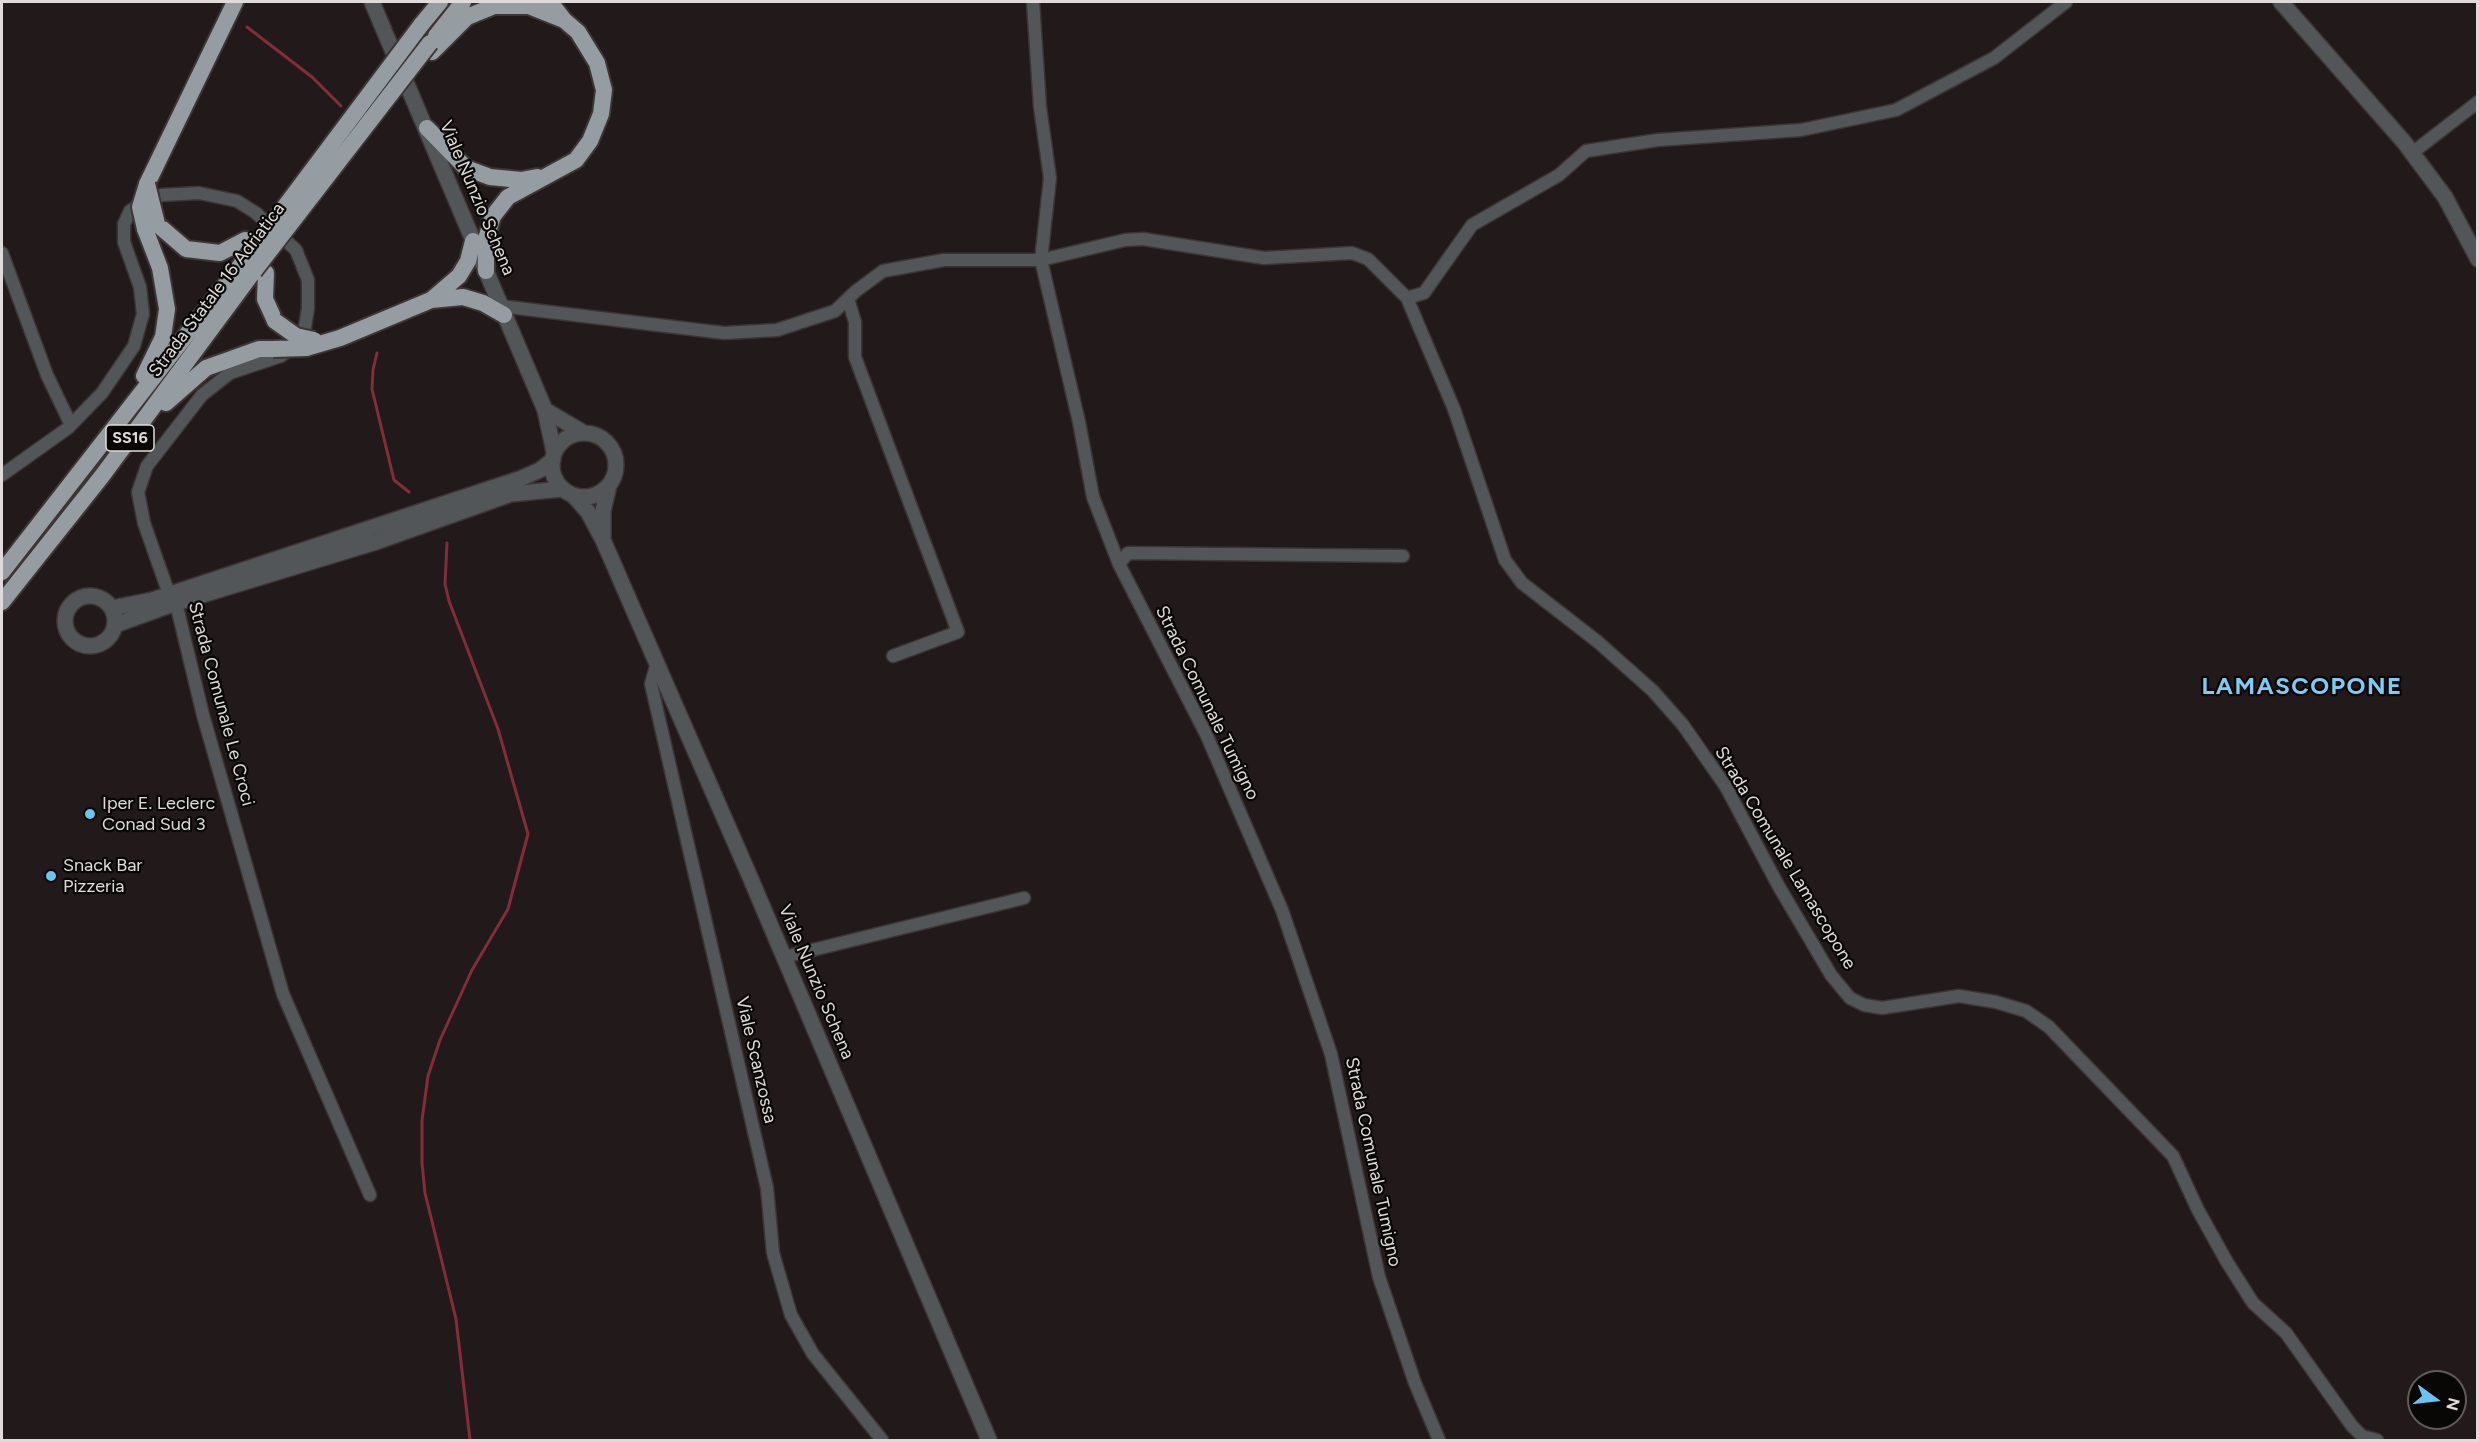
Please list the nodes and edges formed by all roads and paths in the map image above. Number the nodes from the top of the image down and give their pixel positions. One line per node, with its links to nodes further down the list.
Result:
1 (235, 2): 16 (highway, bridge)
2 (372, 2): 12 (street, Viale Nunzio Schena)
3 (441, 2): 15 (highway, Strada Statale 16 Adriatica / SS16, bridge)
4 (463, 2): 10 (highway, Strada Statale 16 Adriatica / SS16)
5 (550, 2): 9 (highway)
6 (1033, 2): 20 (street, Strada Comunale Tumigno)
7 (2066, 2): 24 (street)
8 (2281, 2): 13 (street)
9 (564, 20): 10 (highway); 14 (highway)
10 (431, 47): 21 (highway, Strada Statale 16 Adriatica / SS16, bridge)
11 (2478, 102): 13 (street)
12 (427, 128): 14 (highway); 17 (street, Viale Nunzio Schena)
13 (2412, 153): 19 (street)
14 (556, 173): 22 (highway)
15 (301, 183): 16 (highway, bridge); 21 (highway, Strada Statale 16 Adriatica / SS16, bridge)
16 (151, 226): 34 (highway)
17 (473, 242): 22 (street, Viale Nunzio Schena); 25 (highway)
18 (2, 253): 29 (street)
19 (2478, 259)
20 (1041, 260): 23 (street, Strada Comunale Lamascopone); 24 (street, Strada Comunale Lamascopone); 39 (street, Strada Comunale Tumigno)
21 (255, 268): 27 (highway, bridge); 33 (highway, Strada Statale 16 Adriatica / SS16); 34 (highway, Strada Statale 16 Adriatica / SS16)
22 (486, 271): 26 (street, Viale Nunzio Schena)
23 (848, 298): 26 (street, Strada Comunale Lamascopone); 45 (street)
24 (1407, 298): 53 (street, Strada Comunale Lamascopone)
25 (431, 300): 26 (highway); 27 (highway)
26 (502, 310): 28 (street, Viale Nunzio Schena)
27 (316, 344): 33 (highway, bridge)
28 (545, 410): 30 (street); 31 (street, Viale Nunzio Schena)
29 (71, 425): 32 (street); 41 (street, Strada Comunale Le Croci)
30 (584, 433): 31 (street); 35 (street)
31 (554, 456): 36 (street); 41 (street)
32 (2, 475)
33 (102, 476): 42 (highway, Strada Statale 16 Adriatica / SS16)
34 (69, 484): 40 (highway, Strada Statale 16 Adriatica / SS16)
35 (609, 485): 36 (street); 37 (street, Viale Nunzio Schena)
36 (568, 492): 37 (street, Viale Nunzio Schena); 41 (street)
37 (603, 540): 46 (street, Viale Nunzio Schena)
38 (1402, 556): 39 (street)
39 (1119, 564): 52 (street, Strada Comunale Tumigno)
40 (2, 572)
41 (173, 598): 43 (street); 44 (street); 49 (street, Strada Comunale Le Croci)
42 (2, 602)
43 (112, 608): 44 (street); 44 (street)
44 (115, 625)
45 (893, 656)
46 (657, 663): 48 (street, Viale Nunzio Schena); 50 (street, Viale Scanzossa)
47 (1024, 898): 48 (street)
48 (784, 957): 51 (street, Viale Nunzio Schena)
49 (370, 1196)
50 (882, 1440)
51 (989, 1440)
52 (1438, 1440)
53 (2377, 1440)

